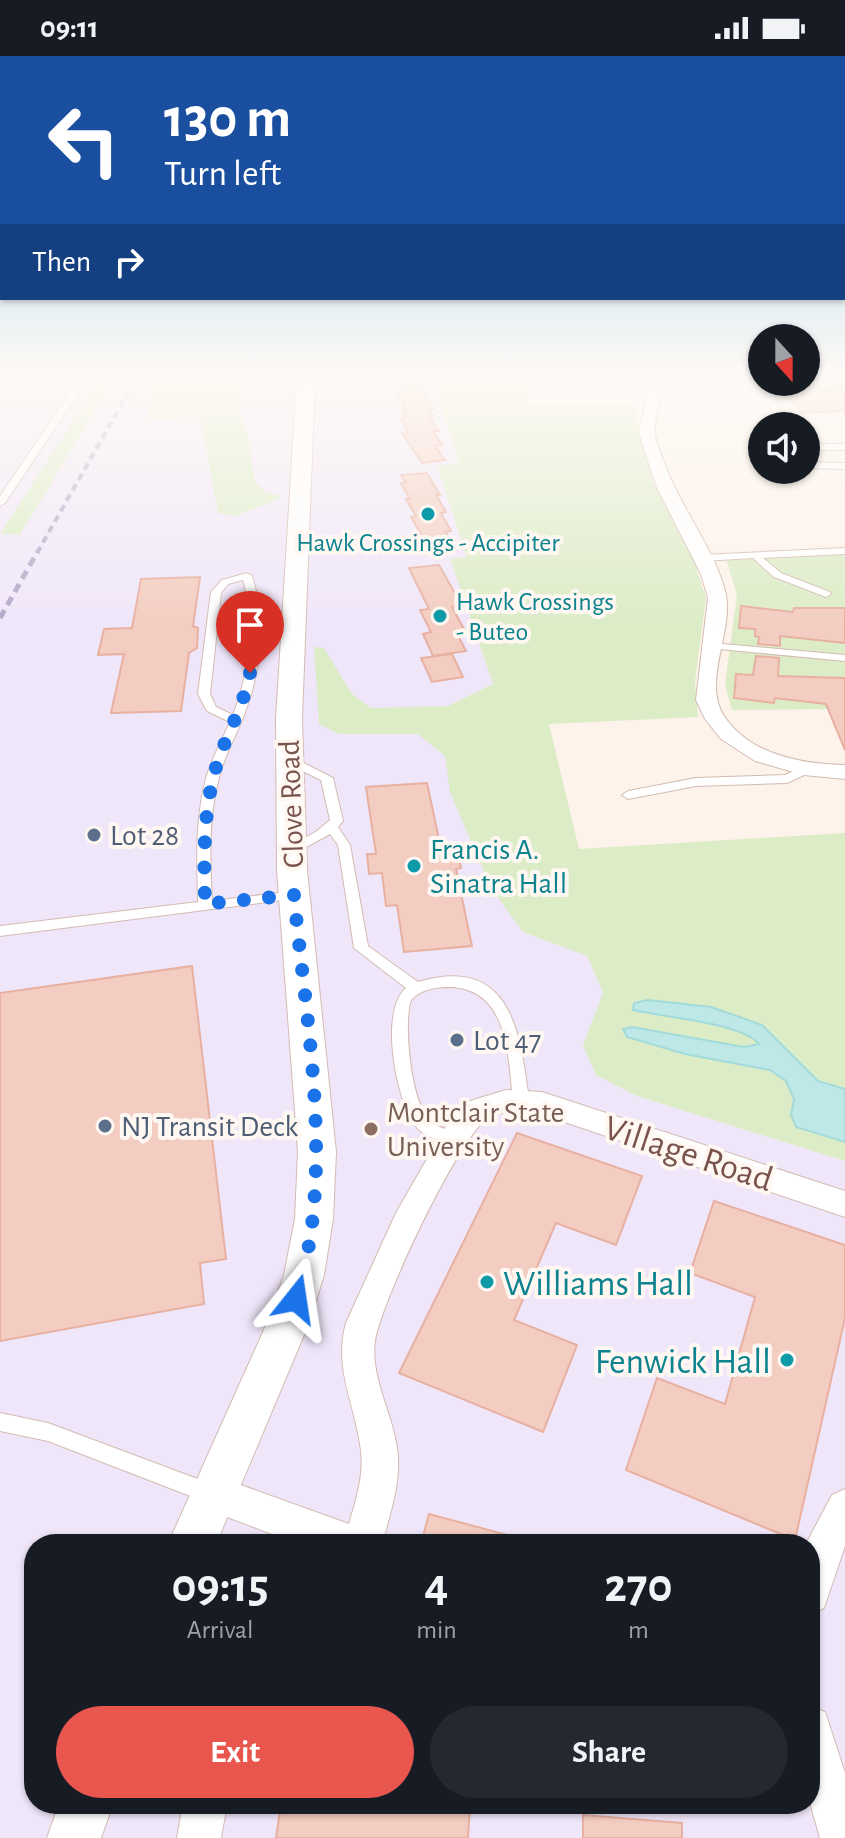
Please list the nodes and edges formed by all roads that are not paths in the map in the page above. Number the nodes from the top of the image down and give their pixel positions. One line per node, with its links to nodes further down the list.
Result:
1 (29, 460): 6 (lane)
2 (302, 460): 14 (street, Clove Road)
3 (656, 460): 9 (street)
4 (820, 465): 5 (lane)
5 (845, 466)
6 (0, 503)
7 (845, 551): 8 (lane)
8 (755, 554): 9 (lane); 10 (lane)
9 (702, 558): 11 (street)
10 (826, 594)
11 (712, 646): 12 (lane); 15 (street)
12 (845, 658)
13 (236, 721): 13 (lane); 21 (lane)
14 (290, 760): 18 (lane); 19 (street, Clove Road)
15 (807, 769): 16 (street); 17 (lane)
16 (845, 772)
17 (628, 795)
18 (331, 827): 19 (lane); 23 (lane)
19 (292, 849): 20 (street, Clove Road)
20 (294, 895): 21 (lane); 28 (street, Clove Road)
21 (205, 904): 22 (lane)
22 (0, 931)
23 (416, 988): 24 (lane); 25 (lane)
24 (521, 1100): 25 (street, Village Road); 26 (street, Village Road)
25 (453, 1140): 32 (street, Village Road)
26 (845, 1204)
27 (0, 1422): 28 (lane)
28 (216, 1495): 30 (street, Clove Road); 31 (street)
29 (845, 1508): 33 (street)
30 (197, 1534)
31 (324, 1534)
32 (365, 1534)
33 (820, 1562)
34 (820, 1762): 39 (street)
35 (82, 1814): 37 (street)
36 (203, 1814): 38 (street)
37 (74, 1838)
38 (199, 1838)
39 (842, 1838)

